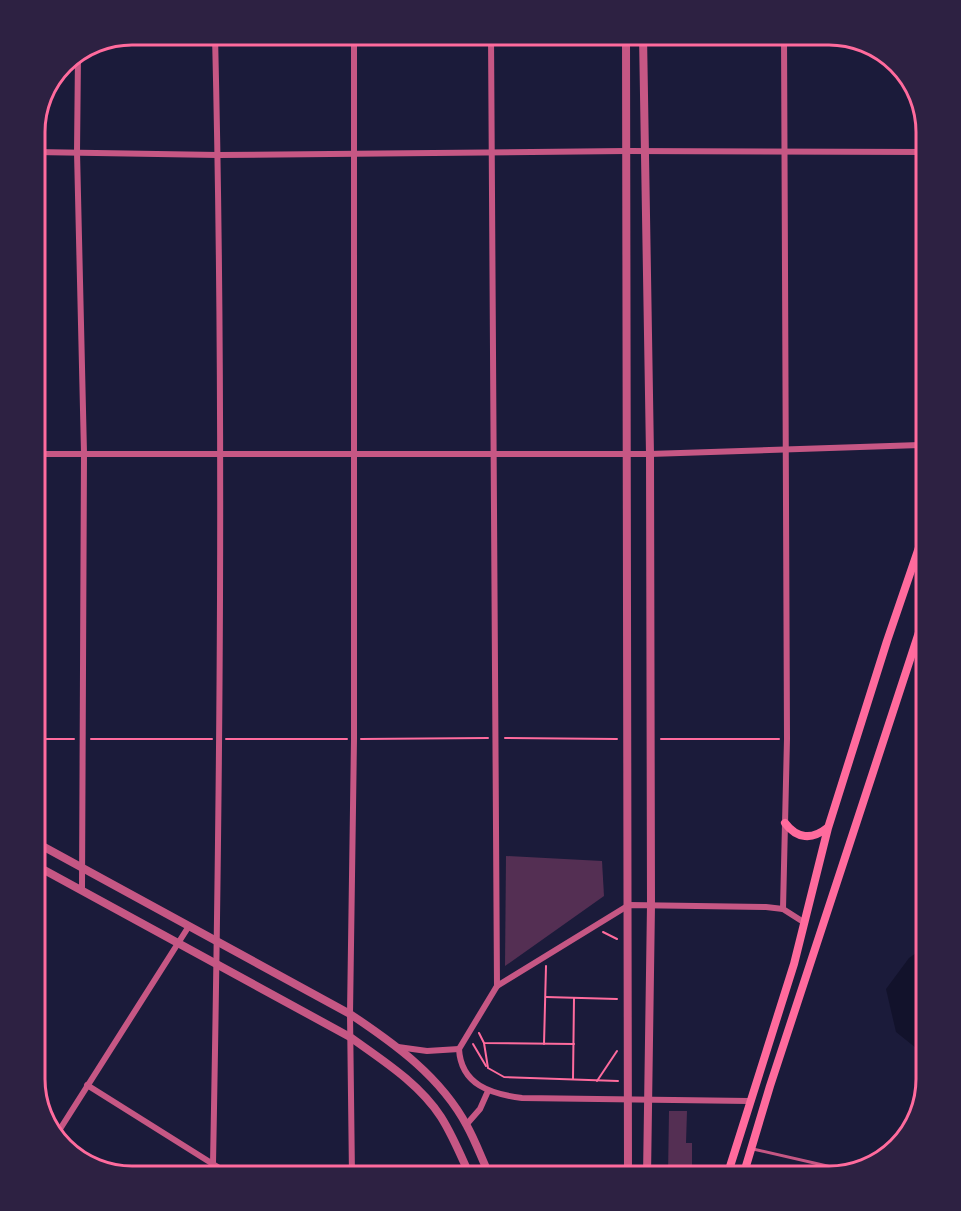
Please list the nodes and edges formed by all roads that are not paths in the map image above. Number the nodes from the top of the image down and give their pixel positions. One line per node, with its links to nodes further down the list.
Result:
1 (215, 45): 16 (street)
2 (354, 45): 15 (street)
3 (491, 45): 14 (street)
4 (626, 45): 8 (street)
5 (644, 45): 9 (street)
6 (784, 45): 12 (street)
7 (78, 65): 11 (street)
8 (626, 151): 9 (street); 14 (street); 21 (street)
9 (644, 151): 12 (street); 22 (street)
10 (45, 152): 11 (street)
11 (78, 152): 16 (street); 19 (street)
12 (783, 152): 13 (street); 18 (street)
13 (916, 152)
14 (491, 153): 15 (street); 25 (street)
15 (353, 154): 16 (street); 24 (street)
16 (218, 155): 23 (street)
17 (916, 446): 18 (street)
18 (785, 450): 22 (street); 28 (street)
19 (84, 453): 20 (street); 23 (street); 31 (street)
20 (45, 454)
21 (627, 454): 22 (street); 25 (street); 34 (street)
22 (650, 454): 35 (street)
23 (219, 455): 24 (street); 40 (street)
24 (354, 455): 25 (street); 43 (street)
25 (492, 455): 42 (street)
26 (916, 557): 29 (main road)
27 (916, 645): 54 (main road)
28 (785, 823): 29 (main road); 36 (street)
29 (828, 828): 37 (main road)
30 (45, 848): 31 (street)
31 (83, 867): 33 (street); 38 (street)
32 (45, 871): 33 (street)
33 (82, 890): 39 (street)
34 (629, 904): 35 (street); 42 (street); 49 (street)
35 (651, 905): 36 (street); 50 (street)
36 (783, 909): 37 (street)
37 (805, 923): 51 (main road)
38 (189, 926): 39 (street); 40 (street)
39 (179, 942): 41 (street); 47 (street)
40 (216, 942): 41 (street); 43 (street)
41 (217, 963): 44 (street); 55 (street)
42 (496, 986): 46 (street)
43 (350, 1014): 44 (street); 45 (street)
44 (350, 1037): 57 (street); 58 (street)
45 (398, 1047): 46 (street); 52 (street)
46 (459, 1049): 48 (street)
47 (87, 1085): 53 (street); 55 (street)
48 (488, 1091): 49 (street); 52 (street)
49 (628, 1099): 50 (street); 60 (street)
50 (648, 1099): 51 (street); 61 (street)
51 (749, 1101): 62 (main road)
52 (466, 1125): 59 (street)
53 (61, 1128)
54 (751, 1149): 63 (main road); 64 (lane)
55 (213, 1164): 56 (street)
56 (216, 1166)
57 (352, 1166)
58 (466, 1166)
59 (485, 1166)
60 (628, 1166)
61 (647, 1166)
62 (730, 1166)
63 (746, 1166)
64 (827, 1166)

